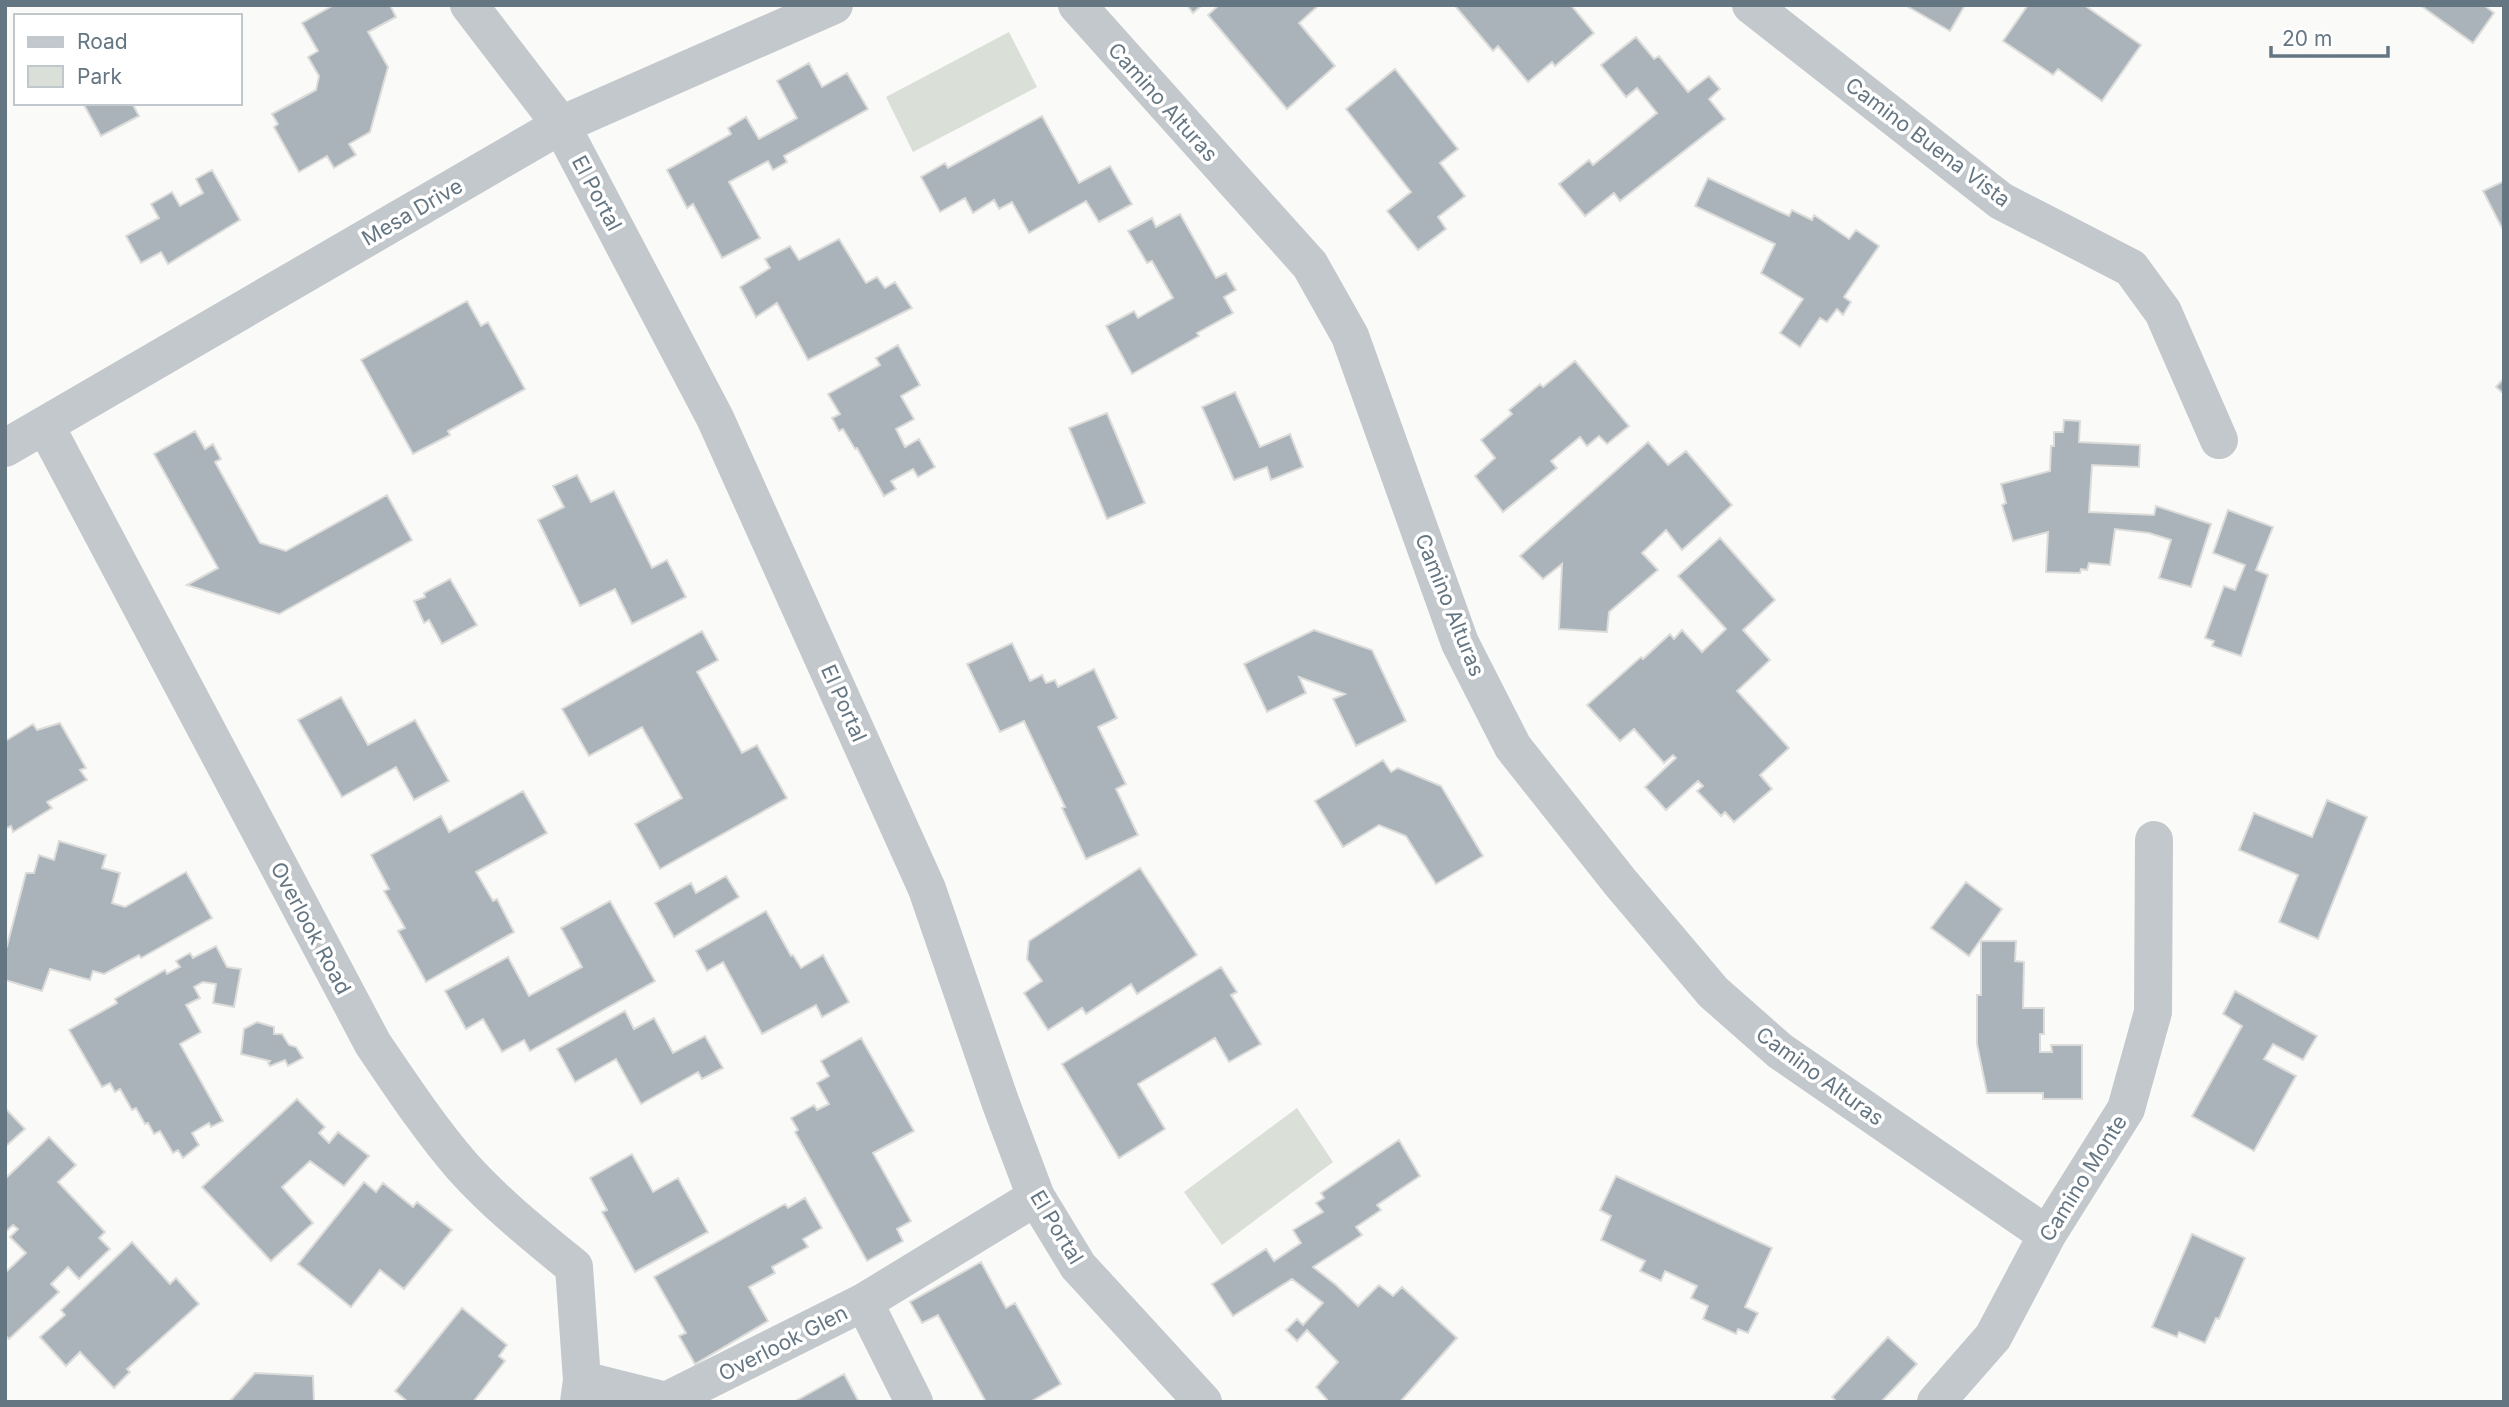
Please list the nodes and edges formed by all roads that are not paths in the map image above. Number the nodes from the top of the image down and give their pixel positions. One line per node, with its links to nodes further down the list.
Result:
1 (469, 5): 5 (street, El Portal)
2 (834, 5): 5 (street, Mesa Drive)
3 (1077, 5): 11 (street, Camino Alturas)
4 (1751, 5): 7 (street, Camino Buena Vista)
5 (561, 125): 6 (street, Mesa Drive); 10 (street, El Portal)
6 (46, 425): 8 (street, Mesa Drive); 13 (street, Overlook Road)
7 (2219, 440)
8 (5, 448)
9 (2154, 840): 11 (street, Camino Monte)
10 (1036, 1198): 12 (street, Overlook Glen); 15 (street, El Portal)
11 (2047, 1234): 16 (street, Camino Monte)
12 (864, 1302): 13 (street, Overlook Glen); 14 (street, Overlook Glen)
13 (580, 1391)
14 (914, 1402)
15 (1203, 1402)
16 (1936, 1402)

